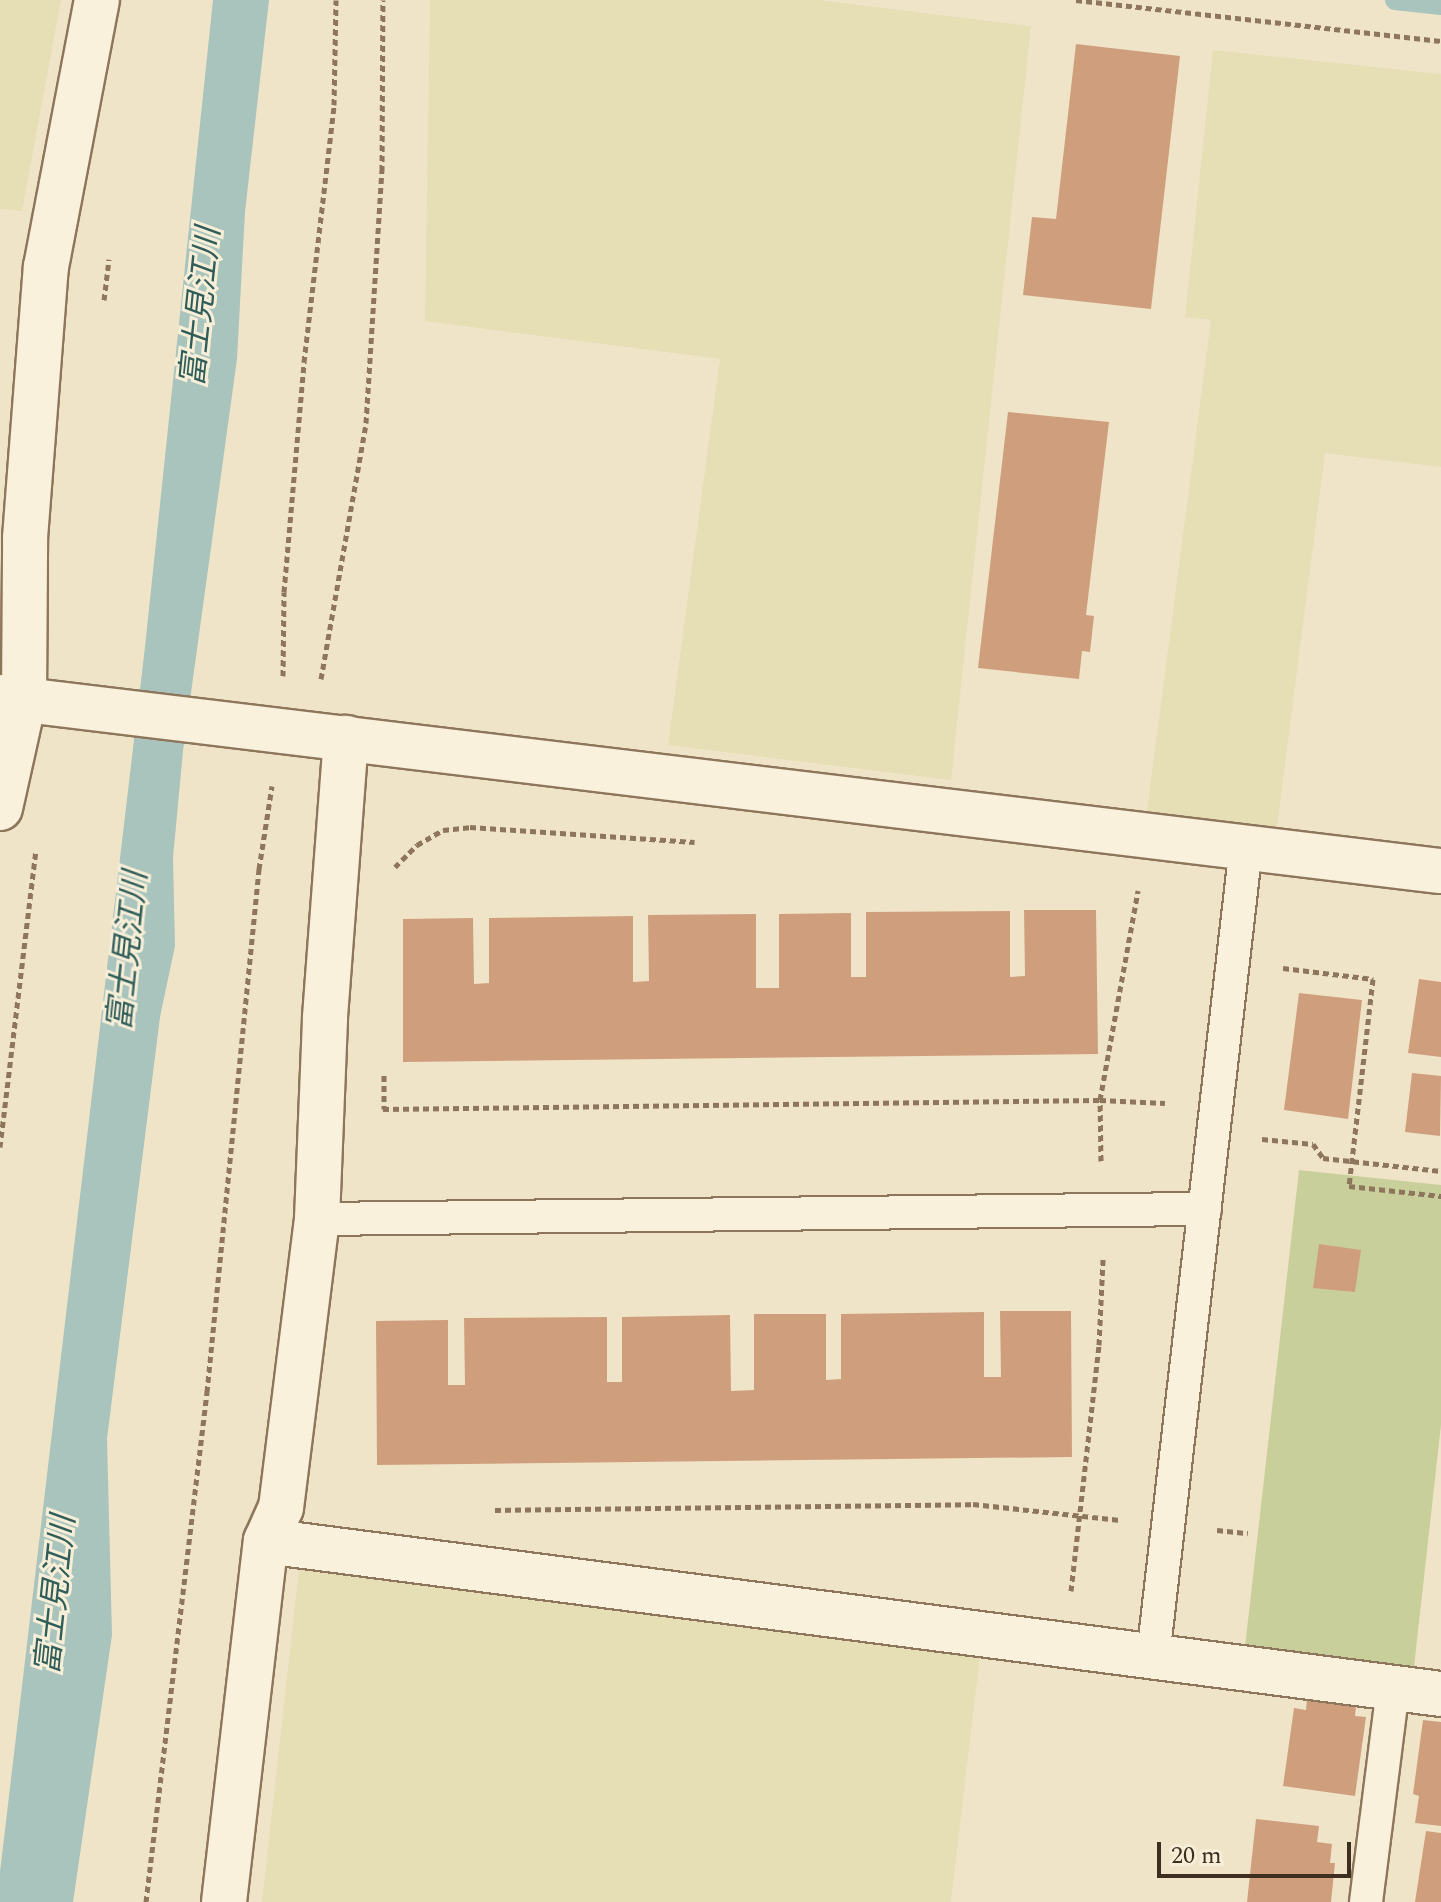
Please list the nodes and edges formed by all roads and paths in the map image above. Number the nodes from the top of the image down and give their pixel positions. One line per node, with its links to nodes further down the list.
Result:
1 (97, 0): 6 (street)
2 (336, 0): 7 (path)
3 (383, 0): 7 (path)
4 (1076, 0): 5 (path)
5 (1441, 41)
6 (26, 700): 7 (street); 8 (street)
7 (299, 733): 11 (street); 20 (street); 34 (path)
8 (0, 808)
9 (700, 843): 13 (path)
10 (37, 844): 21 (path)
11 (1246, 847): 12 (street); 18 (lane)
12 (1441, 871)
13 (391, 880)
14 (1122, 887): 15 (path)
15 (1138, 889)
16 (1279, 983): 22 (path)
17 (383, 1062): 19 (path)
18 (1217, 1105): 19 (path); 22 (path); 25 (lane)
19 (384, 1109): 20 (path)
20 (321, 1110): 26 (street)
21 (0, 1147)
22 (1350, 1160): 23 (path); 24 (path)
23 (1441, 1171)
24 (1441, 1196)
25 (1205, 1209): 26 (lane); 28 (lane)
26 (317, 1219): 30 (street)
27 (486, 1510): 28 (path)
28 (1168, 1525): 29 (path); 31 (lane)
29 (1248, 1533)
30 (266, 1541): 31 (street); 35 (street)
31 (1153, 1657): 32 (street)
32 (1393, 1688): 33 (street); 36 (lane)
33 (1441, 1694)
34 (146, 1902)
35 (224, 1902)
36 (1366, 1902)

